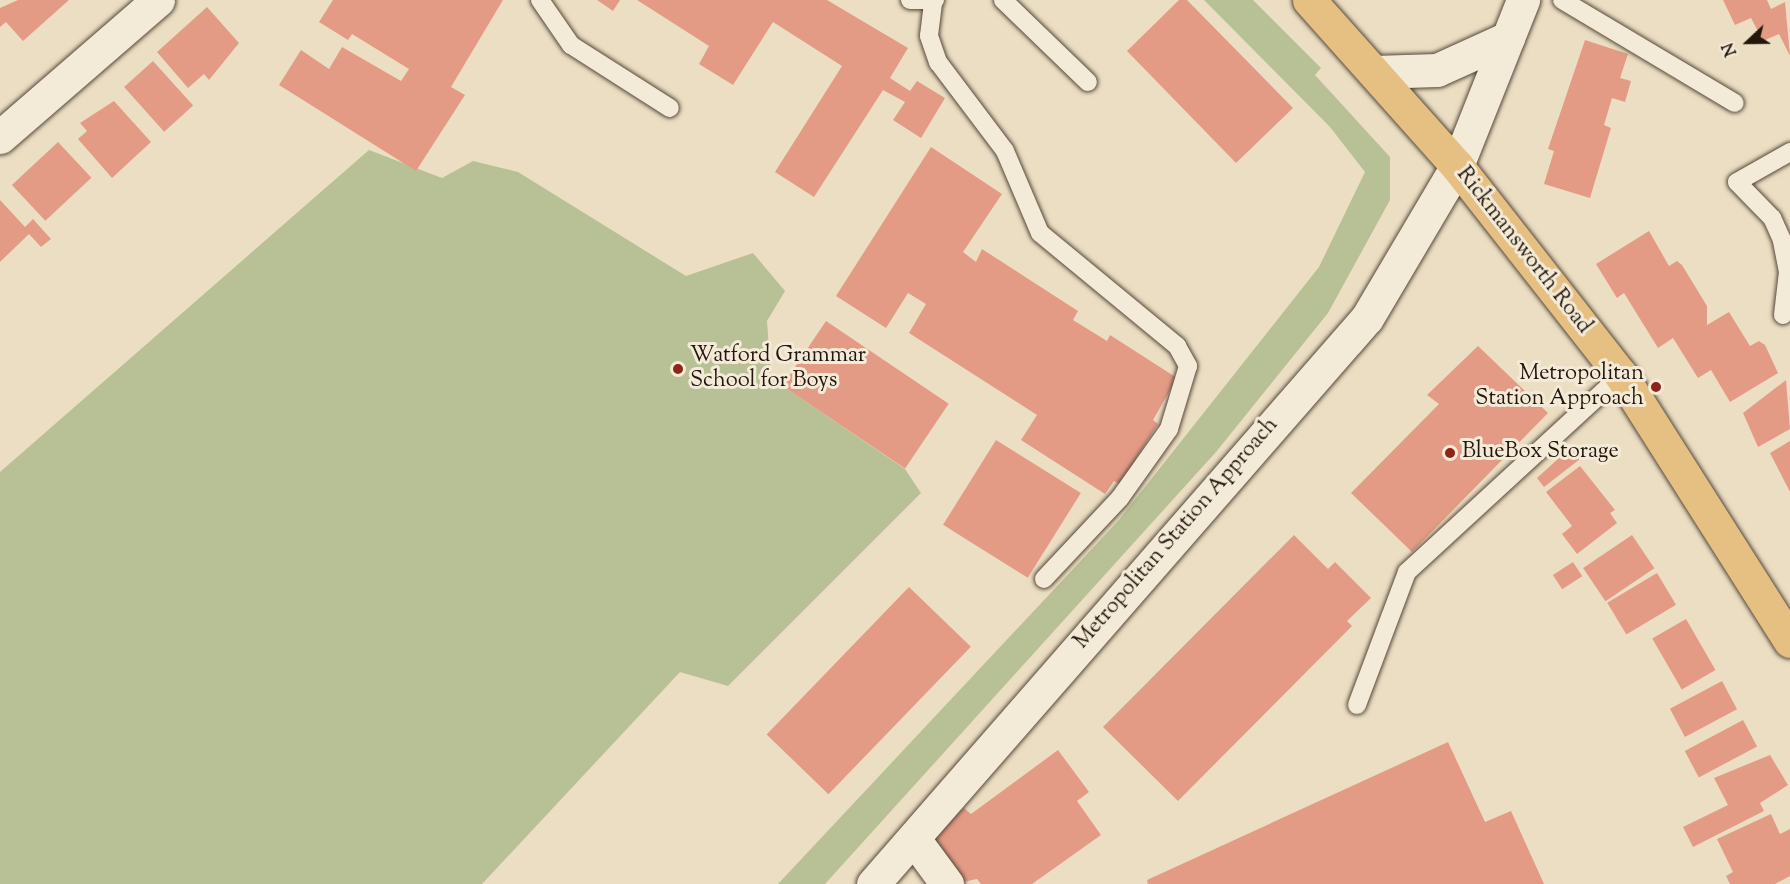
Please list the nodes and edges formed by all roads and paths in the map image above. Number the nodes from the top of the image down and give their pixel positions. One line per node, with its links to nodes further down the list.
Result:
1 (158, 0): 14 (street)
2 (540, 0): 13 (lane)
3 (909, 0): 8 (lane)
4 (1003, 0): 11 (lane)
5 (1309, 0): 10 (main road, Rickmansworth Road)
6 (1523, 0): 9 (street, Metropolitan Station Approach)
7 (1562, 0): 12 (lane)
8 (934, 1): 19 (lane)
9 (1508, 39): 10 (street); 16 (street, Metropolitan Station Approach)
10 (1374, 72): 16 (main road, Rickmansworth Road)
11 (1088, 82)
12 (1735, 103)
13 (670, 108)
14 (0, 137)
15 (1790, 152): 17 (lane)
16 (1457, 166): 18 (main road, Rickmansworth Road); 22 (street, Metropolitan Station Approach)
17 (1783, 315)
18 (1621, 375): 20 (main road, Rickmansworth Road); 21 (lane)
19 (1044, 579)
20 (1790, 641)
21 (1357, 705)
22 (914, 839): 23 (street, Metropolitan Station Approach); 24 (street)
23 (873, 884)
24 (947, 884)

